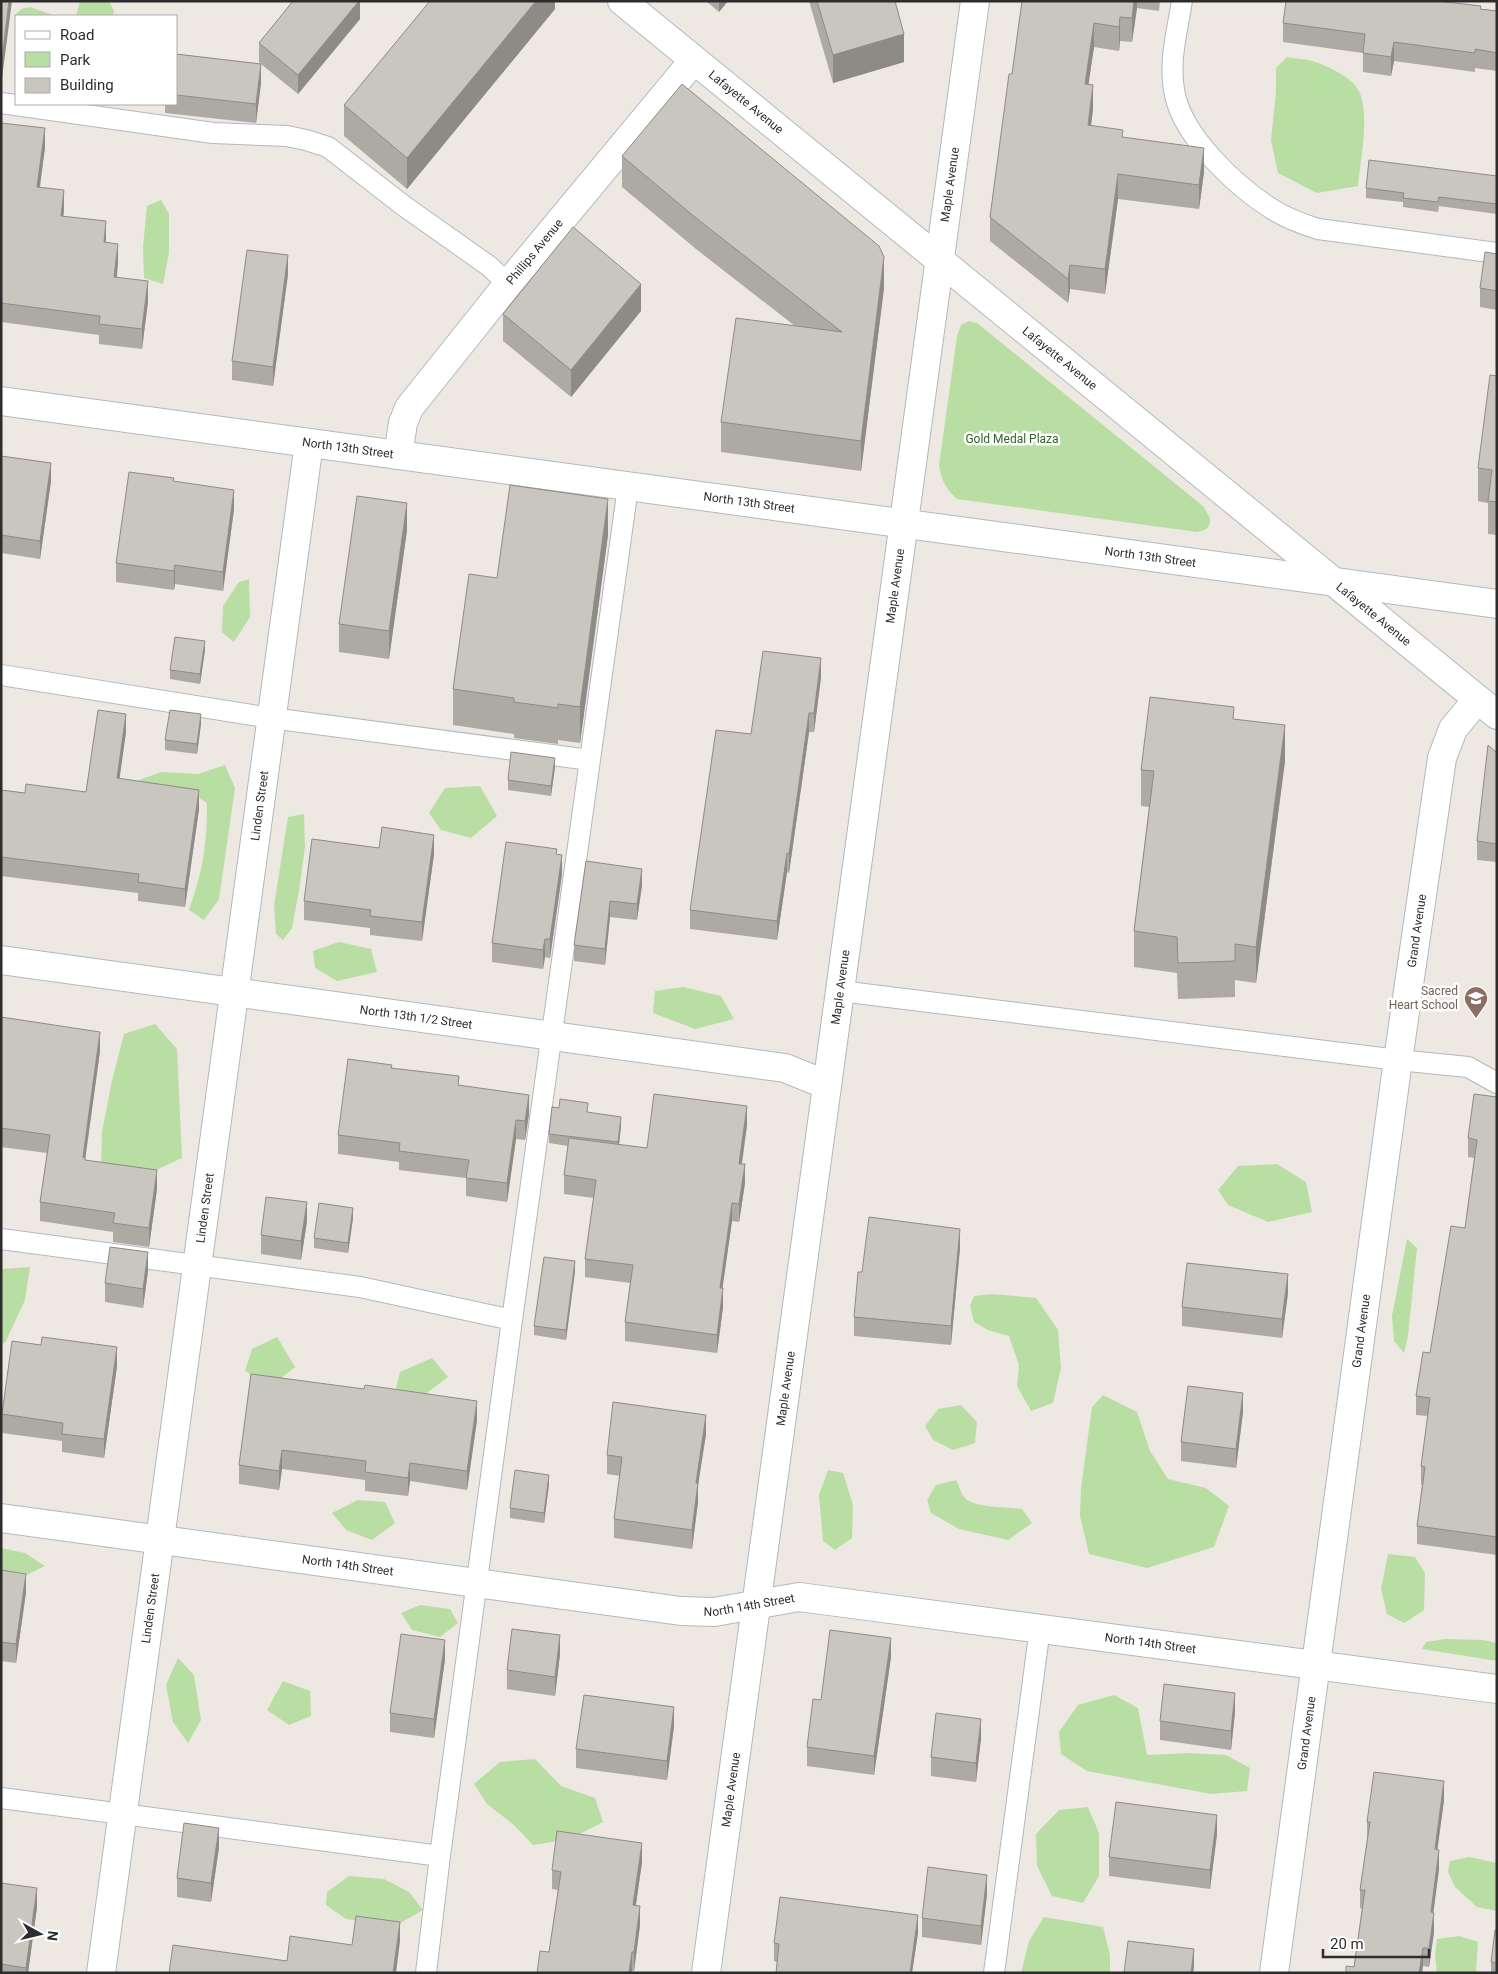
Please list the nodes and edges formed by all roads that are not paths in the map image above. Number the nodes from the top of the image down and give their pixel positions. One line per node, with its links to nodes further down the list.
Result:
1 (622, 1): 4 (street, Lafayette Avenue)
2 (975, 1): 9 (street, Maple Avenue)
3 (1182, 1): 8 (lane)
4 (694, 60): 9 (street, Lafayette Avenue); 10 (street, Phillips Avenue)
5 (1, 102): 6 (lane)
6 (15, 104)
7 (22, 105): 10 (lane)
8 (1497, 253)
9 (940, 259): 15 (street, Maple Avenue); 16 (street, Lafayette Avenue)
10 (508, 284): 13 (street, Phillips Avenue)
11 (1, 401): 12 (street, North 13th Street)
12 (309, 443): 13 (street, North 13th Street); 20 (street, Linden Street)
13 (398, 455): 14 (street, North 13th Street)
14 (628, 486): 15 (street, North 13th Street); 21 (lane)
15 (904, 524): 16 (street, North 13th Street); 23 (street, Maple Avenue)
16 (1334, 582): 17 (street, North 13th Street); 19 (street, Lafayette Avenue)
17 (1497, 604)
18 (1, 674): 20 (lane)
19 (1487, 707): 26 (street, Grand Avenue)
20 (272, 718): 21 (lane); 24 (street, Linden Street)
21 (590, 760): 25 (lane)
22 (1, 960): 24 (street, North 13th 1/2 Street)
23 (840, 991): 26 (lane); 28 (street, Maple Avenue)
24 (234, 992): 25 (street, North 13th 1/2 Street); 30 (street, Linden Street)
25 (551, 1035): 28 (street, North 13th 1/2 Street); 31 (lane)
26 (1398, 1060): 27 (lane); 37 (street, Grand Avenue)
27 (1497, 1083)
28 (827, 1085): 35 (street, Maple Avenue)
29 (1, 1238): 30 (lane)
30 (197, 1264): 31 (lane); 33 (street, Linden Street)
31 (512, 1320): 34 (lane)
32 (1, 1518): 33 (street, North 14th Street)
33 (160, 1540): 34 (street, North 14th Street); 40 (street, Linden Street)
34 (476, 1583): 35 (street, North 14th Street); 41 (lane)
35 (756, 1604): 36 (street, North 14th Street); 44 (street, Maple Avenue)
36 (1040, 1628): 37 (street, North 14th Street); 45 (lane)
37 (1316, 1666): 38 (street, North 14th Street); 46 (street, Grand Avenue)
38 (1497, 1689)
39 (1, 1798): 40 (lane)
40 (123, 1813): 41 (lane); 42 (street, Linden Street)
41 (440, 1856): 43 (lane)
42 (101, 1973)
43 (426, 1973)
44 (706, 1973)
45 (994, 1973)
46 (1274, 1973)

